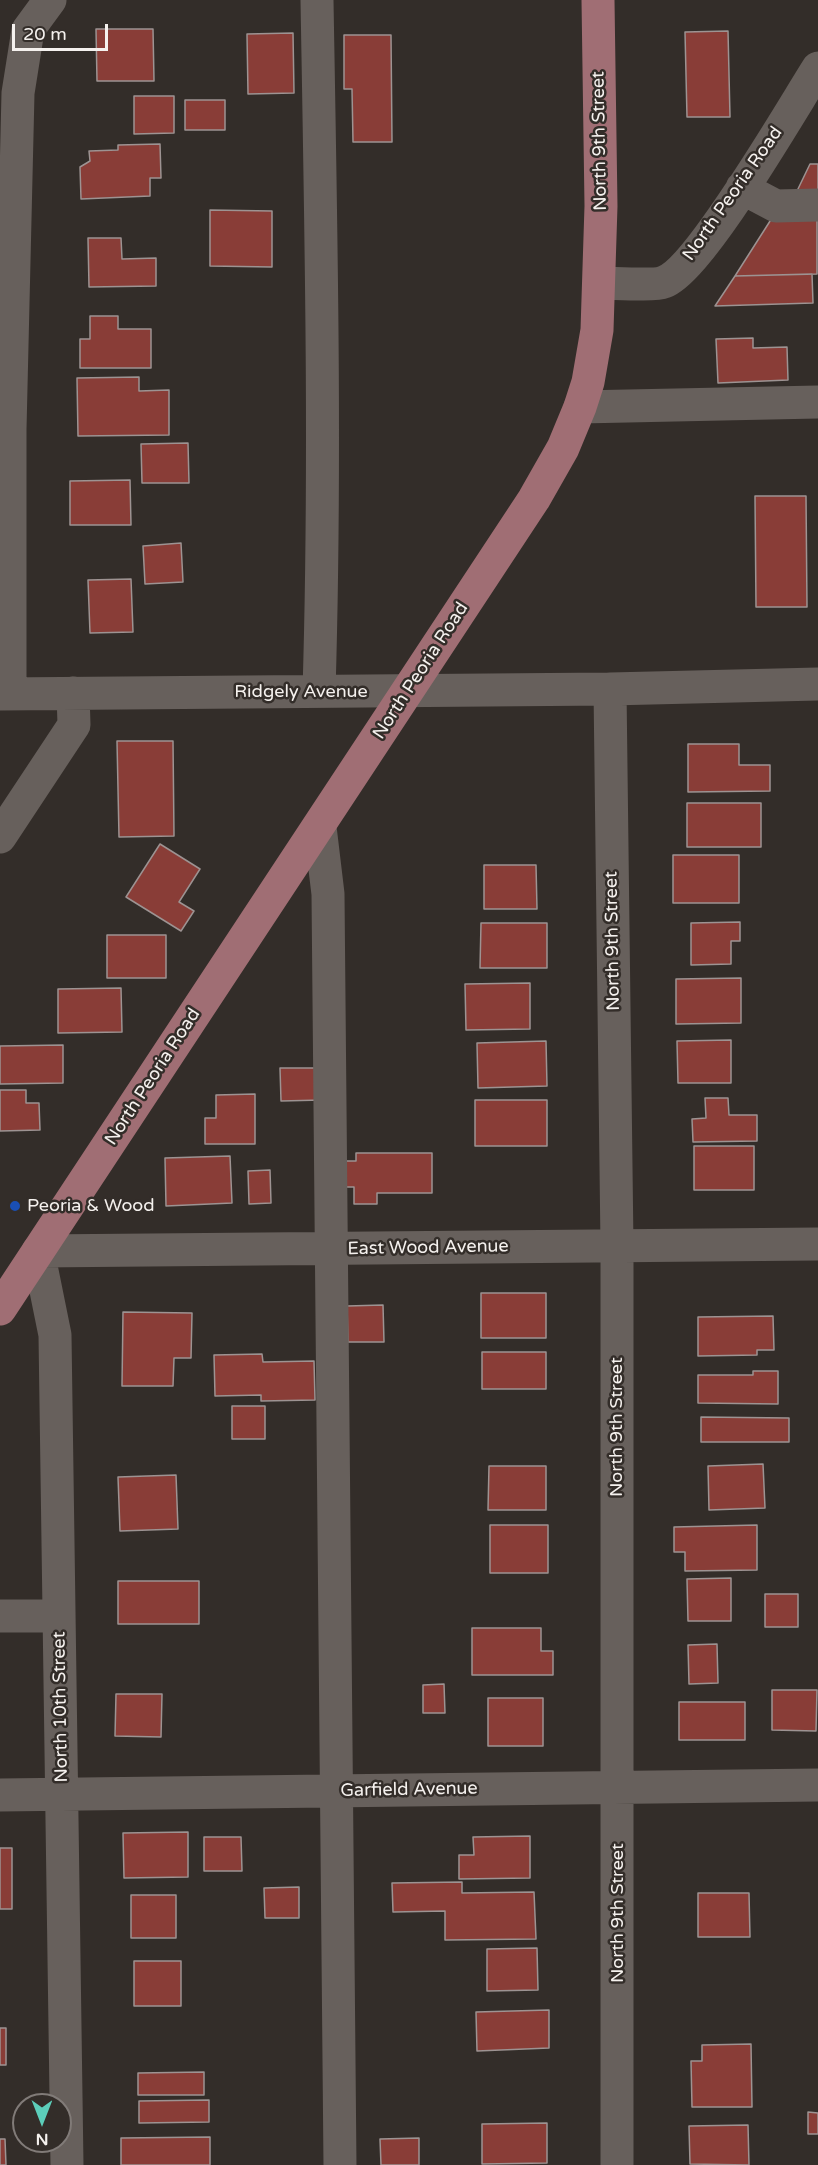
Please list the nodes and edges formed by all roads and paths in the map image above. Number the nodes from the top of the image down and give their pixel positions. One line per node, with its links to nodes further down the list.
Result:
1 (50, 0): 15 (street)
2 (317, 0): 13 (street)
3 (598, 0): 7 (main road, North 9th Street)
4 (818, 68): 5 (street, North Peoria Road)
5 (742, 188): 6 (street); 7 (street, North Peoria Road)
6 (818, 205)
7 (601, 283): 9 (main road, North Peoria Road)
8 (818, 402): 9 (street)
9 (580, 407): 12 (main road, North Peoria Road)
10 (818, 684): 11 (street, Ridgely Avenue)
11 (610, 689): 12 (street, Ridgely Avenue); 19 (street, North 9th Street)
12 (409, 690): 13 (street, Ridgely Avenue); 16 (main road, North Peoria Road)
13 (319, 691): 14 (street, Ridgely Avenue)
14 (73, 693): 15 (street, Ridgely Avenue); 17 (street)
15 (5, 694)
16 (320, 827): 20 (street); 21 (main road, North Peoria Road)
17 (0, 837)
18 (818, 1244): 19 (street, East Wood Avenue)
19 (618, 1246): 20 (street, East Wood Avenue); 26 (street, North 9th Street)
20 (330, 1250): 21 (street, East Wood Avenue); 27 (street)
21 (38, 1251): 22 (main road, North Peoria Road); 24 (street, North 10th Street)
22 (0, 1309)
23 (0, 1616): 24 (street)
24 (60, 1616): 28 (street, North 10th Street)
25 (818, 1785): 26 (street, Garfield Avenue)
26 (618, 1787): 27 (street, Garfield Avenue); 32 (street, North 9th Street)
27 (338, 1792): 28 (street, Garfield Avenue); 31 (street)
28 (63, 1794): 29 (street, Garfield Avenue); 30 (street, North 10th Street)
29 (0, 1795)
30 (67, 2165)
31 (340, 2165)
32 (616, 2165)

